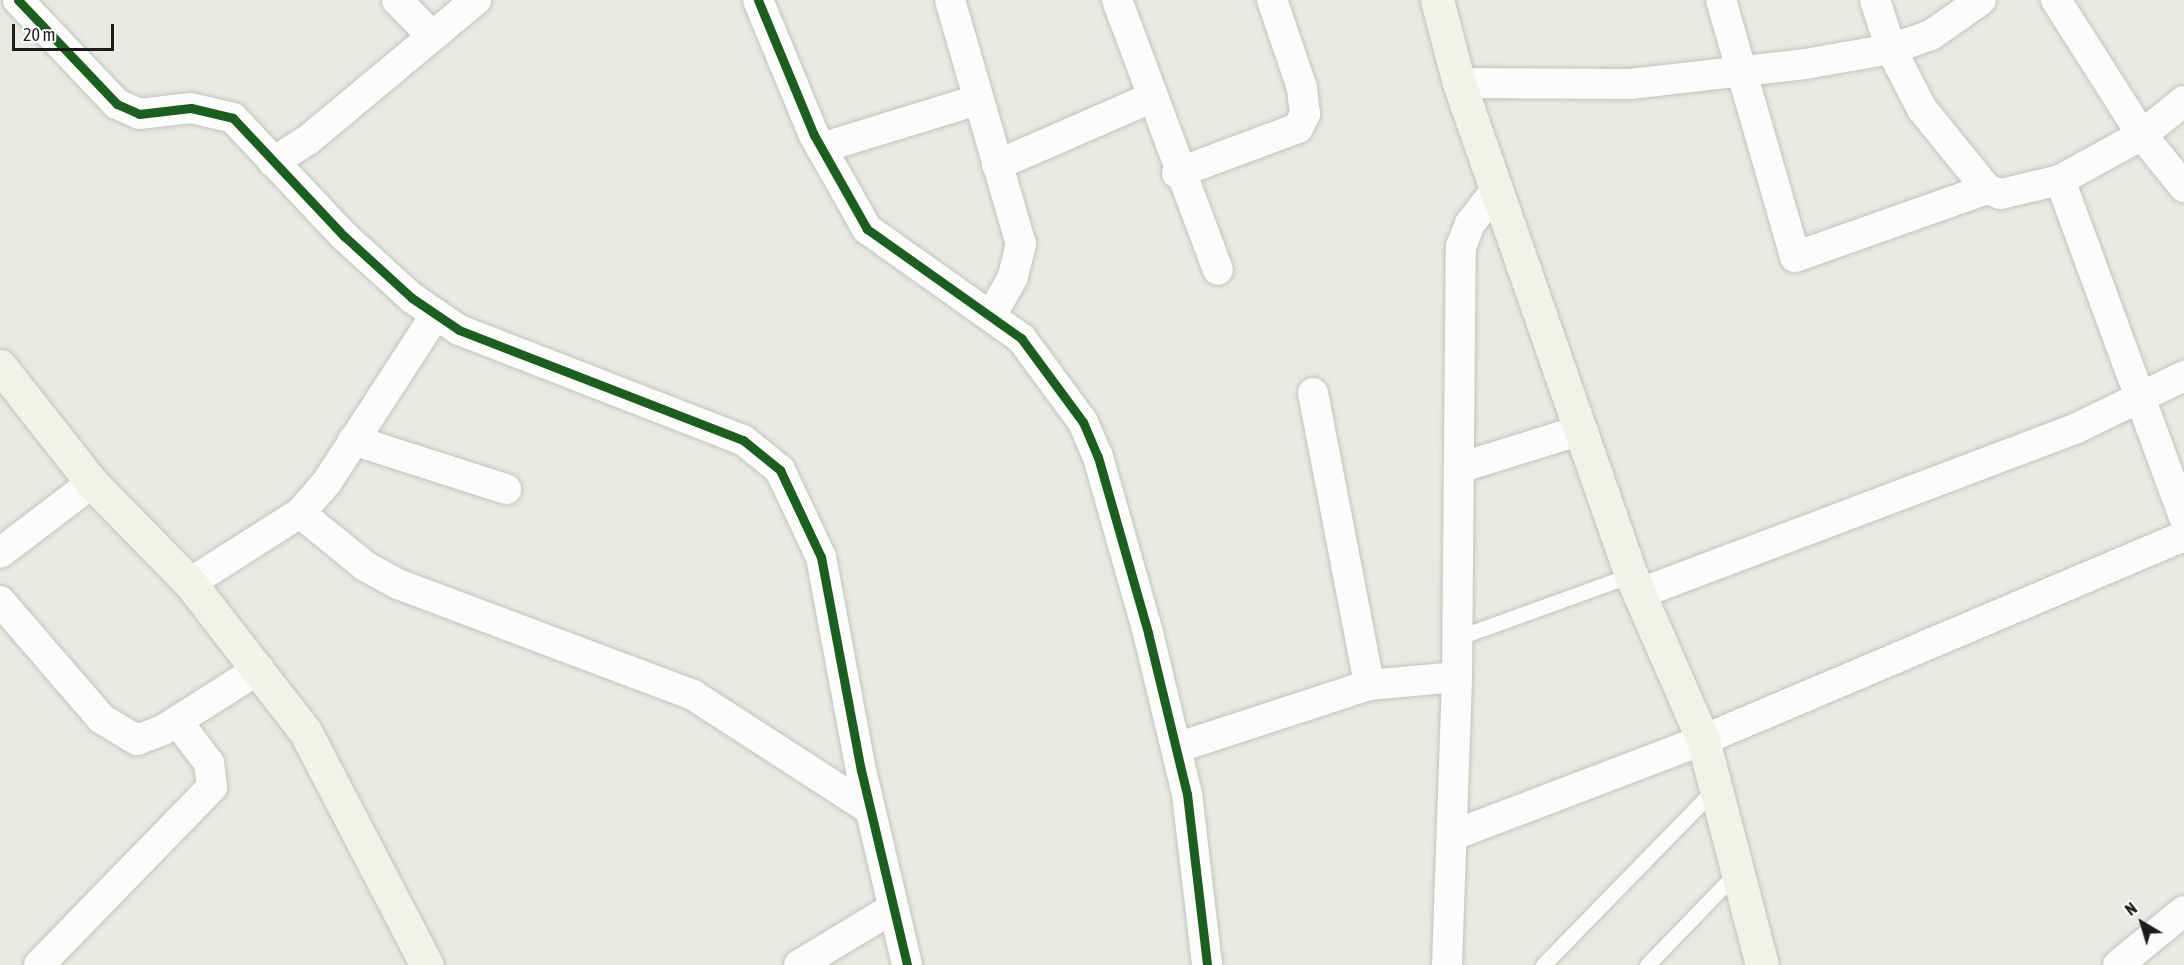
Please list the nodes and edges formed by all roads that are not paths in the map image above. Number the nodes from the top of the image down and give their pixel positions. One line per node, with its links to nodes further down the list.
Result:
1 (18, 0): 22 (street)
2 (397, 0): 13 (street)
3 (476, 0): 13 (street)
4 (758, 0): 21 (street)
5 (950, 0): 18 (street)
6 (1117, 0): 17 (street)
7 (1272, 0): 24 (street)
8 (1437, 0): 16 (street)
9 (1721, 0): 15 (street)
10 (1875, 0): 14 (street)
11 (1981, 0): 14 (street)
12 (2056, 0): 20 (street)
13 (431, 35): 22 (street)
14 (1891, 49): 15 (street); 27 (street)
15 (1740, 74): 16 (street); 27 (street)
16 (1459, 83): 28 (street)
17 (1150, 98): 23 (street); 24 (street)
18 (977, 100): 21 (street); 23 (street)
19 (2184, 101): 20 (street)
20 (2142, 135): 25 (street); 26 (street)
21 (821, 148): 31 (street)
22 (273, 162): 30 (street)
23 (997, 165): 31 (street)
24 (1178, 173): 29 (street)
25 (2060, 180): 27 (street); 35 (street)
26 (2184, 187)
27 (1987, 189)
28 (1496, 190): 36 (street); 38 (street)
29 (1218, 270)
30 (436, 314): 37 (street); 56 (street)
31 (991, 316): 54 (street)
32 (0, 366): 39 (street)
33 (2184, 376): 35 (street)
34 (1313, 393): 51 (street)
35 (2140, 399): 42 (street); 46 (street)
36 (1581, 430): 38 (street); 46 (street)
37 (353, 440): 40 (street); 41 (street)
38 (1459, 468): 48 (street)
39 (92, 483): 44 (street); 45 (street)
40 (506, 489)
41 (300, 513): 45 (street); 56 (street)
42 (2184, 517)
43 (2184, 536): 53 (street)
44 (0, 553)
45 (189, 583): 49 (street)
46 (1635, 585): 48 (lane); 53 (street)
47 (0, 601): 52 (street)
48 (1457, 638): 50 (street)
49 (259, 669): 52 (street); 62 (street)
50 (1457, 677): 51 (street); 57 (street)
51 (1369, 684): 54 (street)
52 (177, 721): 61 (street)
53 (1703, 740): 55 (street); 57 (street)
54 (1176, 748): 65 (street)
55 (1716, 788): 58 (street); 67 (lane)
56 (869, 809): 59 (street)
57 (1454, 835): 66 (street)
58 (1739, 870): 68 (lane); 69 (street)
59 (892, 909): 63 (street); 64 (street)
60 (2184, 911): 70 (street)
61 (39, 965)
62 (427, 965)
63 (799, 965)
64 (907, 965)
65 (1207, 965)
66 (1447, 965)
67 (1543, 965)
68 (1647, 965)
69 (1762, 965)
70 (2118, 965)

